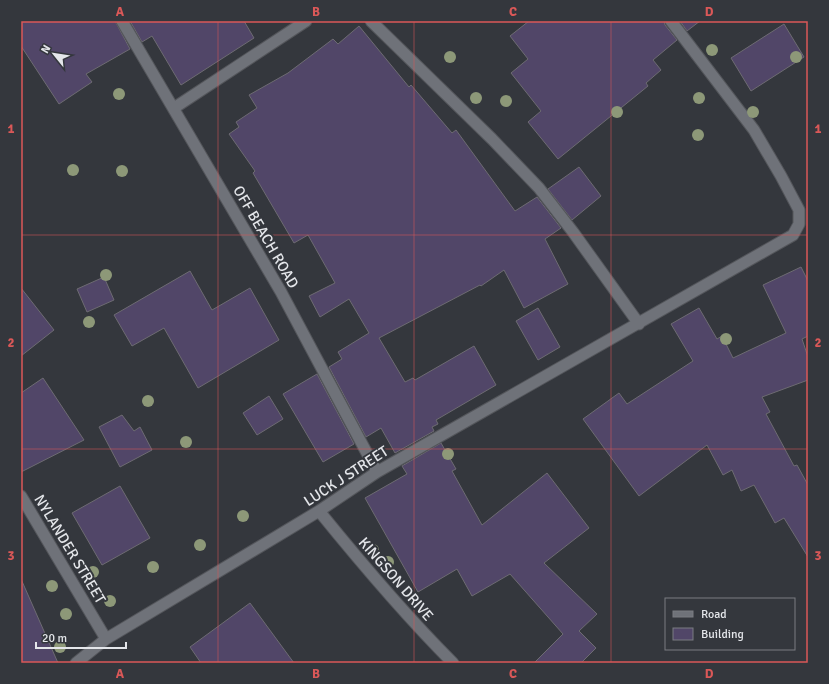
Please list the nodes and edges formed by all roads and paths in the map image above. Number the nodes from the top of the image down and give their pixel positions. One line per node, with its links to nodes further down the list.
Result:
1 (122, 21): 5 (street, OFF BEACH ROAD)
2 (306, 21): 5 (street)
3 (371, 21): 6 (street)
4 (671, 21): 6 (street, LUCK J STREET)
5 (174, 108): 7 (street, OFF BEACH ROAD)
6 (639, 324): 7 (street, LUCK J STREET)
7 (377, 472): 9 (street, LUCK J STREET)
8 (21, 496): 10 (street, NYLANDER STREET)
9 (319, 511): 10 (street, LUCK J STREET); 12 (street, KINGSON DRIVE)
10 (106, 638): 11 (street, LUCK J STREET)
11 (76, 663)
12 (453, 663)

